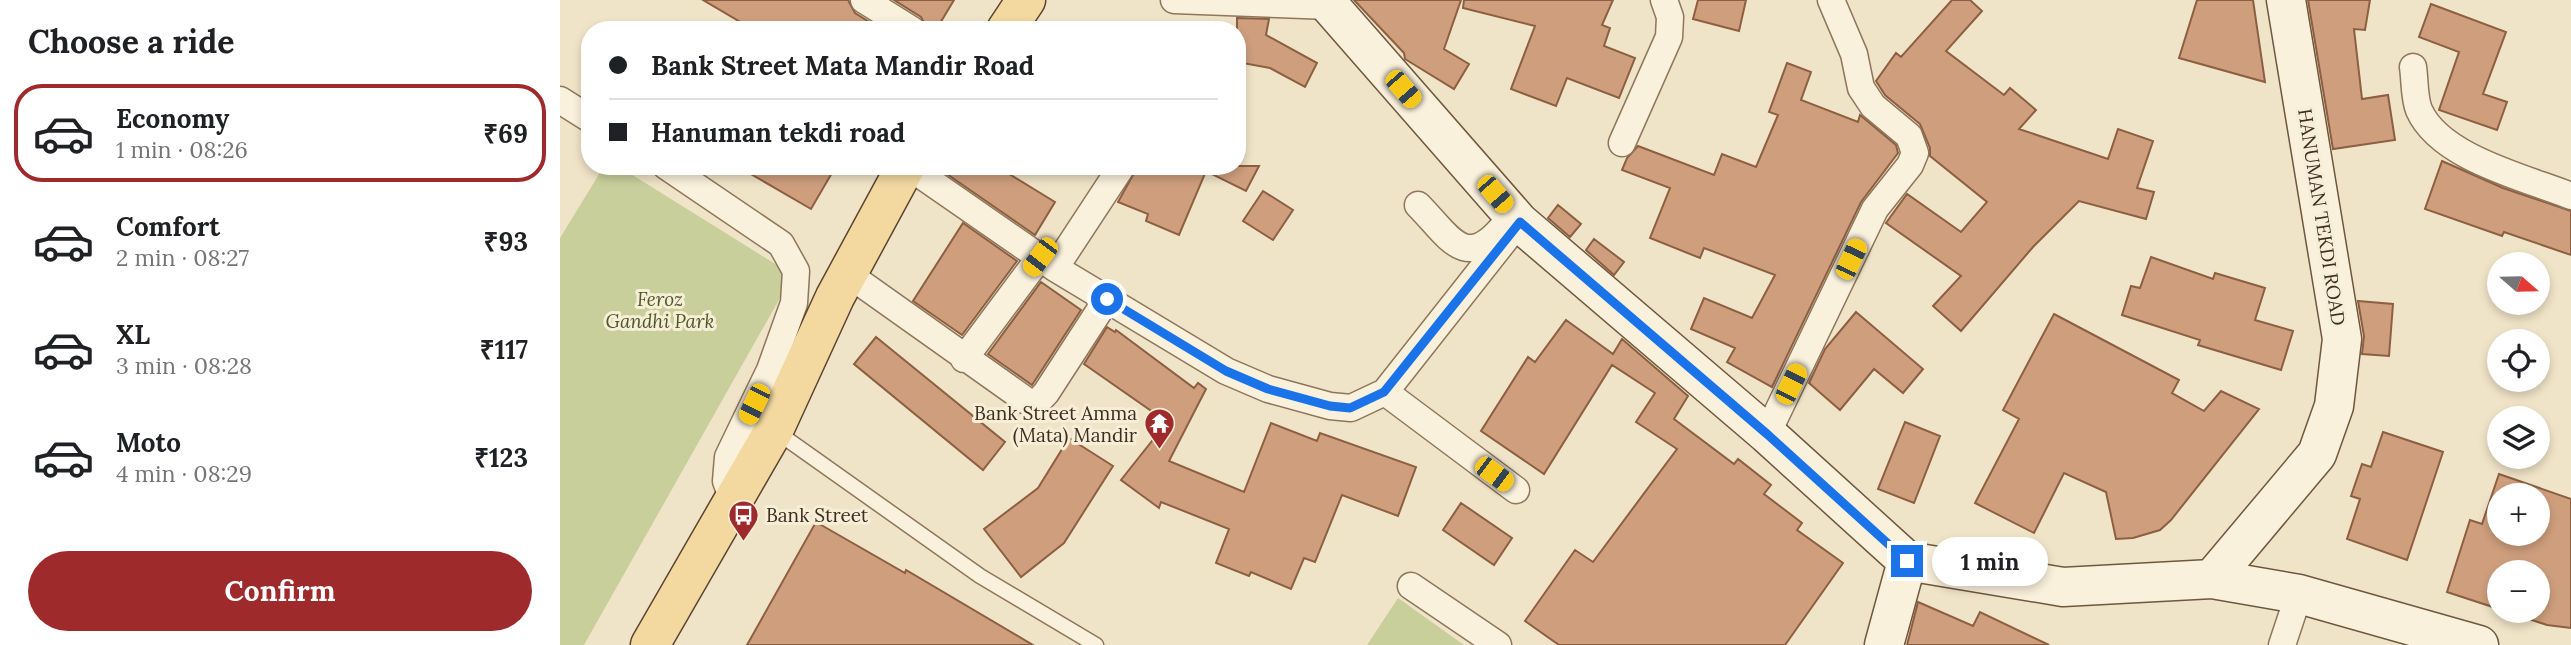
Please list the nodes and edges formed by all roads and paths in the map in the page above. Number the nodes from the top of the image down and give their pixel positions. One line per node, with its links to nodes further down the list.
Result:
1 (864, 0): 8 (street)
2 (1026, 0): 9 (main road)
3 (1174, 0): 7 (street)
4 (1664, 0): 13 (street)
5 (1831, 0): 27 (street)
6 (2286, 0): 31 (street, HANUMAN TEKDI ROAD)
7 (1329, 3): 20 (street)
8 (898, 21)
9 (1012, 21)
10 (2413, 67): 18 (street)
11 (560, 100): 12 (street)
12 (581, 113)
13 (1622, 143)
14 (679, 175): 29 (street)
15 (902, 175): 22 (main road)
16 (920, 175): 21 (street)
17 (1115, 175): 21 (street)
18 (2571, 196)
19 (1418, 205): 20 (street)
20 (1516, 218): 25 (street); 27 (street)
21 (1048, 262): 23 (street); 24 (street)
22 (848, 274): 24 (street); 26 (main road)
23 (1107, 299): 24 (street); 25 (street)
24 (964, 359)
25 (1384, 392): 28 (street)
26 (774, 430): 29 (main road); 35 (lane)
27 (1767, 434): 30 (street)
28 (1516, 490)
29 (733, 500): 34 (main road)
30 (1907, 561): 31 (street); 37 (street)
31 (2212, 579): 33 (street)
32 (1411, 586): 36 (street)
33 (2299, 594): 38 (street); 39 (street)
34 (650, 645)
35 (1096, 645)
36 (1498, 645)
37 (1884, 645)
38 (2282, 645)
39 (2479, 645)

